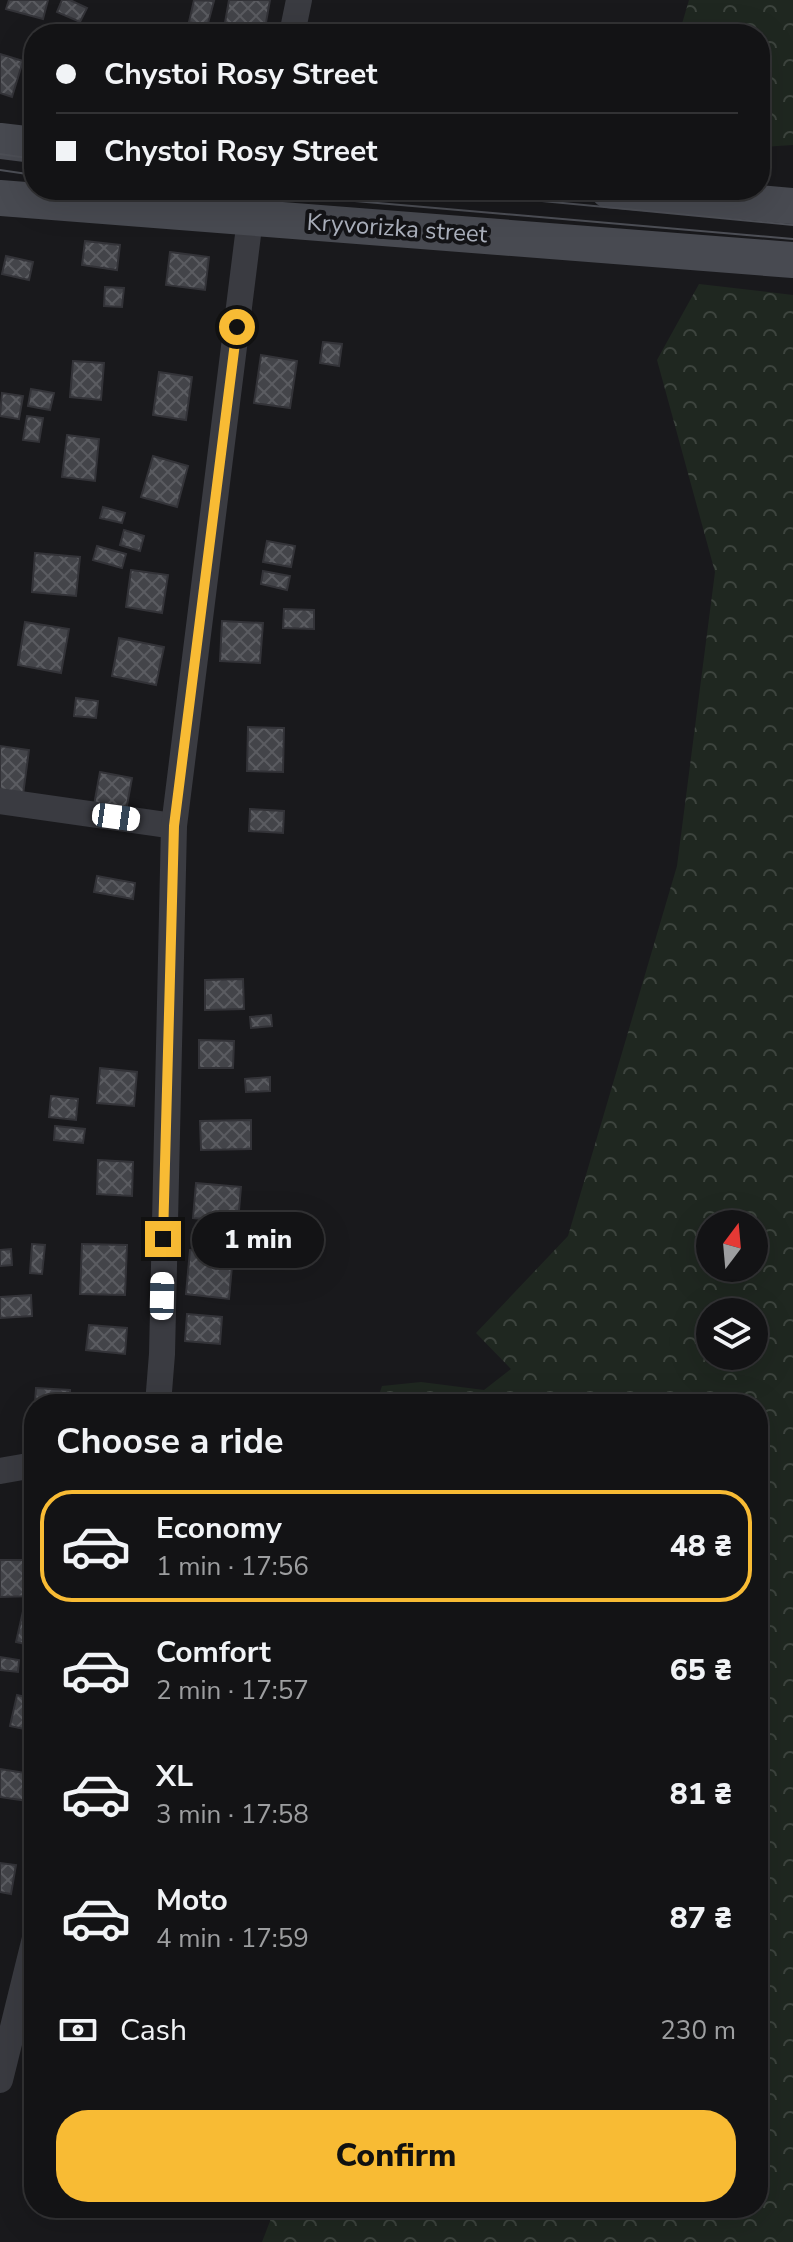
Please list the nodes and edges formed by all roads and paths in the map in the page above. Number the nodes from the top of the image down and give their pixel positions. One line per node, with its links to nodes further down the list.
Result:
1 (299, 0): 2 (street)
2 (294, 24)
3 (0, 141): 4 (main road)
4 (24, 144)
5 (0, 198): 8 (main road, Kryvorizka street)
6 (724, 200): 7 (main road)
7 (793, 206)
8 (250, 219): 9 (main road, Kryvorizka street); 11 (street)
9 (793, 260)
10 (0, 801): 11 (street)
11 (174, 826): 12 (street)
12 (159, 1394)
13 (24, 1467): 14 (street)
14 (0, 1471)
15 (24, 1983): 16 (street)
16 (0, 2080)

